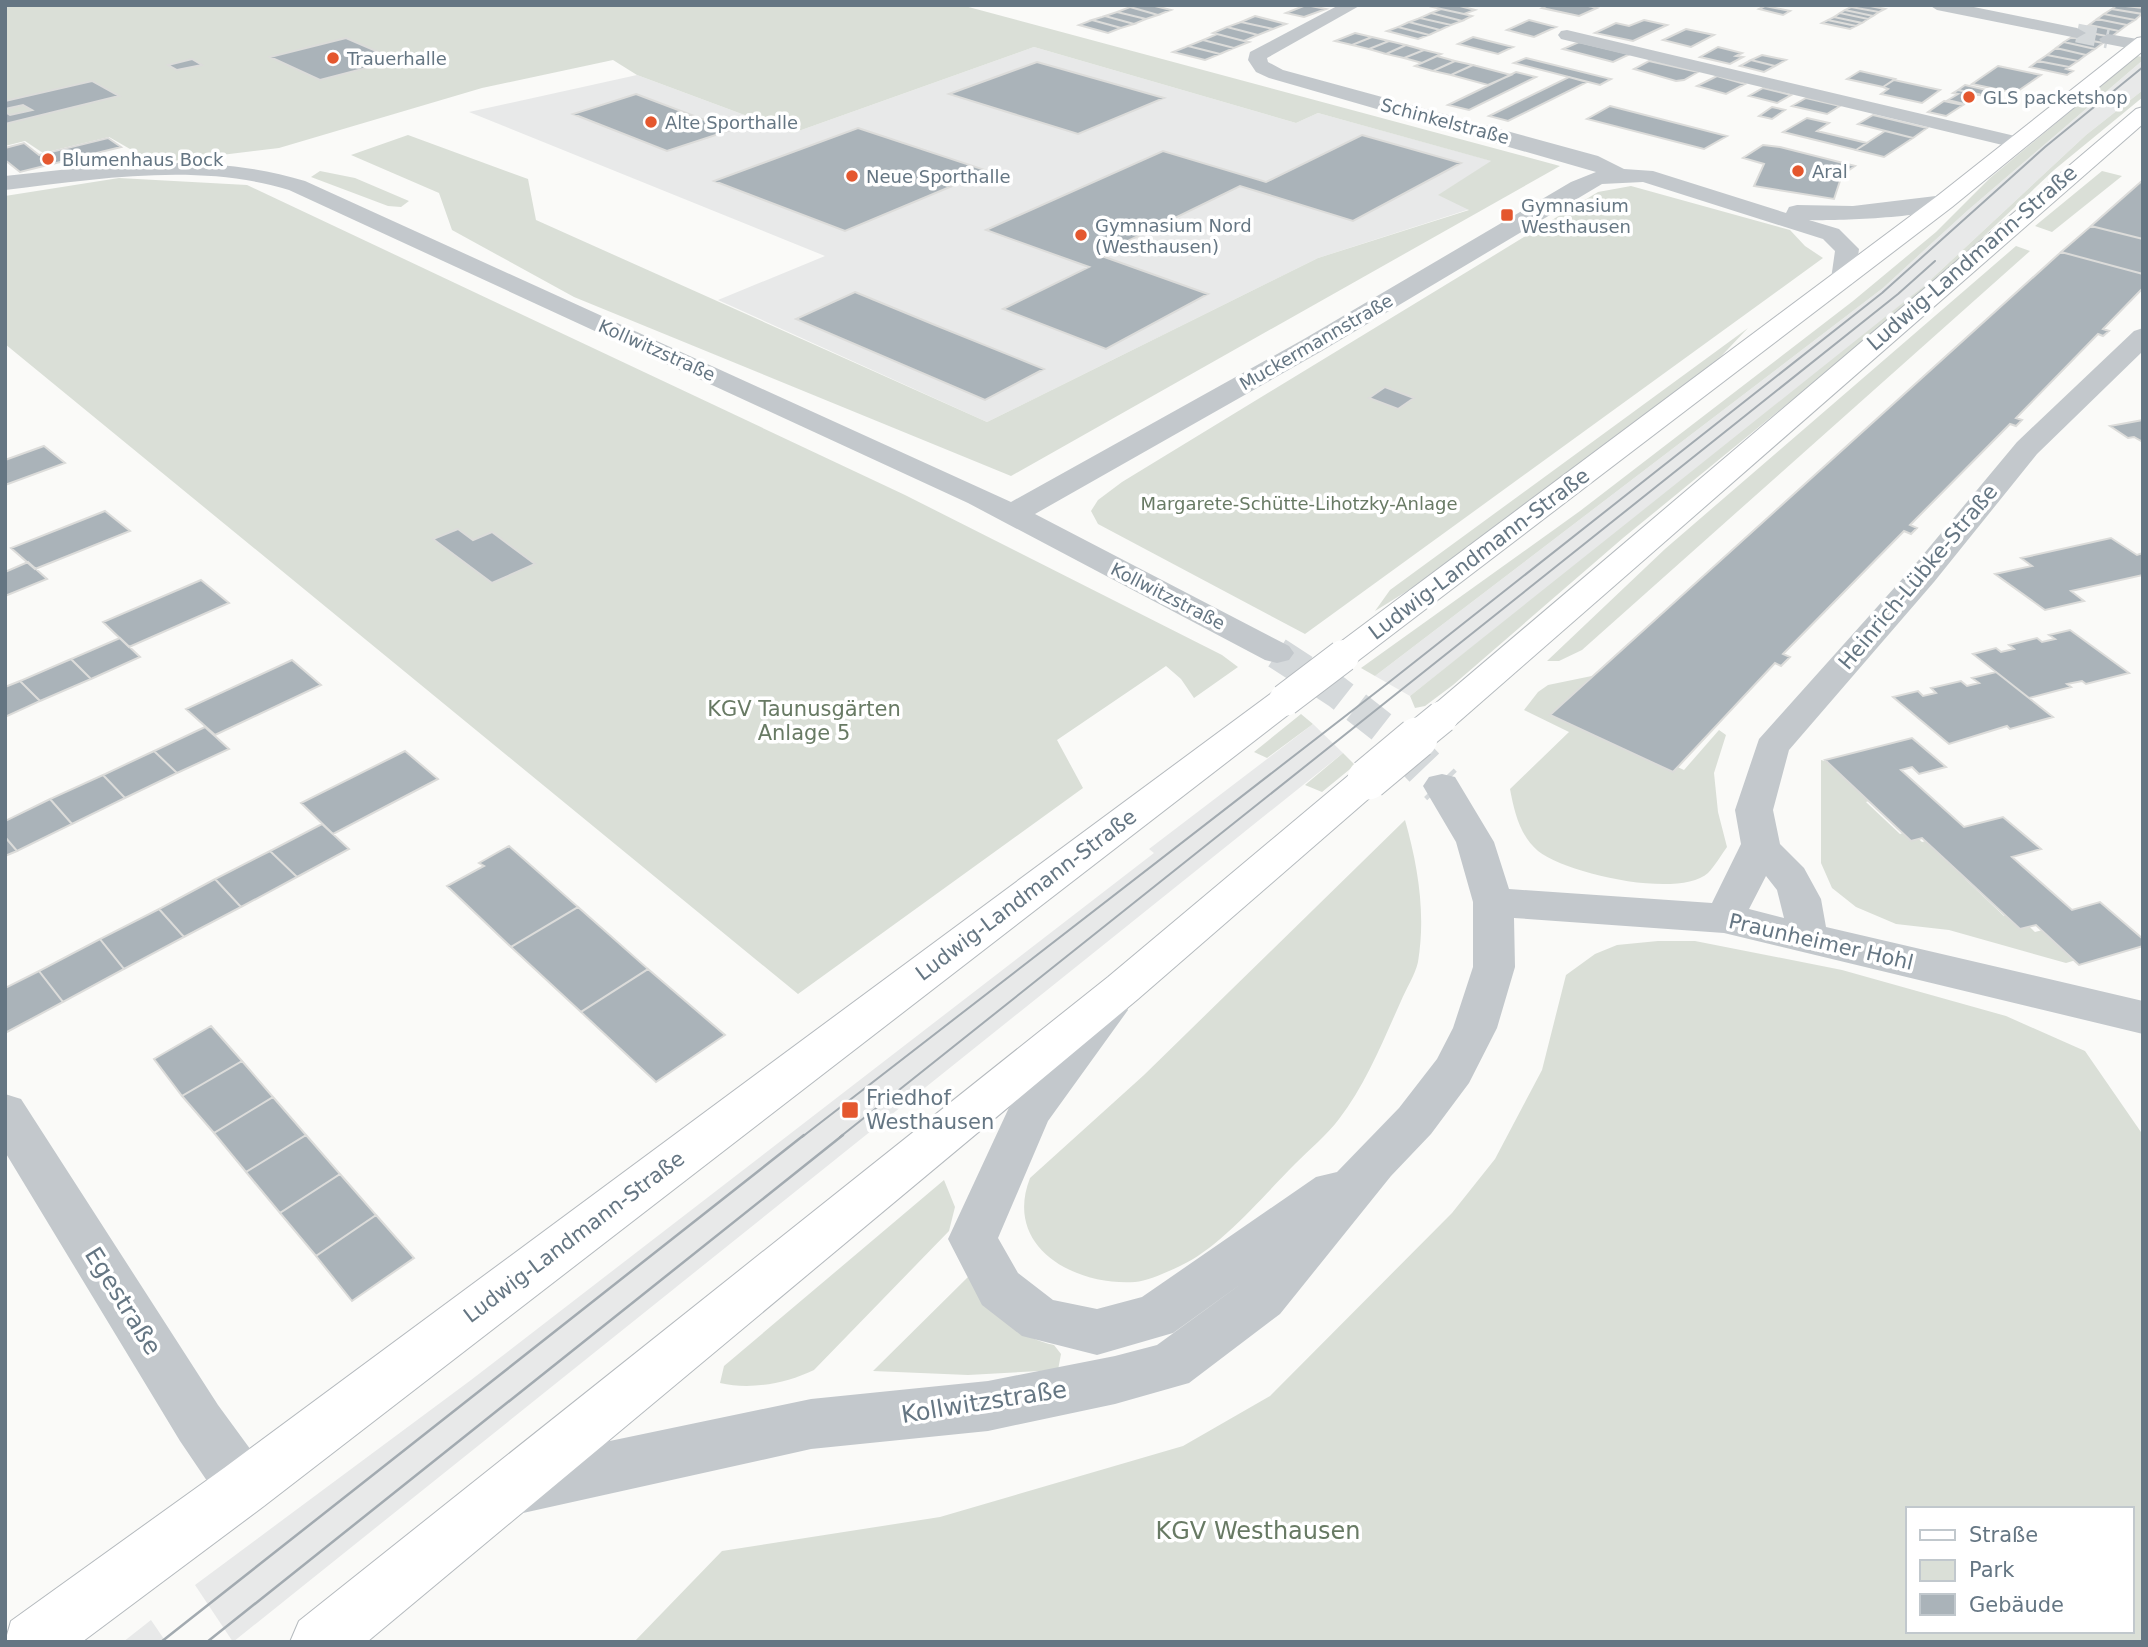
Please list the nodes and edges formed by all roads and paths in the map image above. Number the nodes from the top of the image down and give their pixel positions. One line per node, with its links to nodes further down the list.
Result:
1 (1353, 5): 9 (street, Schinkelstraße)
2 (1937, 5): 3 (street)
3 (2077, 33)
4 (1567, 35): 8 (street)
5 (2108, 39): 6 (street)
6 (2141, 44): 8 (main road, Ludwig-Landmann-Straße)
7 (2143, 113): 22 (main road, Ludwig-Landmann-Straße, bridge)
8 (2015, 142): 11 (main road, Ludwig-Landmann-Straße)
9 (1620, 175): 12 (street, Schinkelstraße); 15 (street, Muckermannstraße)
10 (5, 183): 15 (street, Kollwitzstraße)
11 (1944, 202): 12 (street, Schinkelstraße); 13 (main road, Ludwig-Landmann-Straße)
12 (1746, 207): 13 (street, Schinkelstraße)
13 (1843, 279): 26 (main road, Ludwig-Landmann-Straße, bridge)
14 (2143, 336): 18 (street, Heinrich-Lübke-Straße)
15 (1014, 513): 16 (street, Kollwitzstraße)
16 (1278, 653)
17 (1442, 786): 19 (street, Kollwitzstraße)
18 (1762, 850): 20 (street); 21 (street)
19 (1493, 902): 20 (street, Praunheimer Hohl); 25 (street, Kollwitzstraße)
20 (1724, 918): 21 (street, Praunheimer Hohl)
21 (1804, 937): 23 (street, Praunheimer Hohl)
22 (1122, 988): 25 (street, Kollwitzstraße); 27 (main road, Ludwig-Landmann-Straße)
23 (2143, 1018)
24 (6, 1114): 26 (street, Egestraße)
25 (1374, 1162): 27 (street, Kollwitzstraße)
26 (244, 1487): 28 (main road, Ludwig-Landmann-Straße)
27 (512, 1488): 29 (main road, Ludwig-Landmann-Straße)
28 (32, 1642)
29 (320, 1642)

